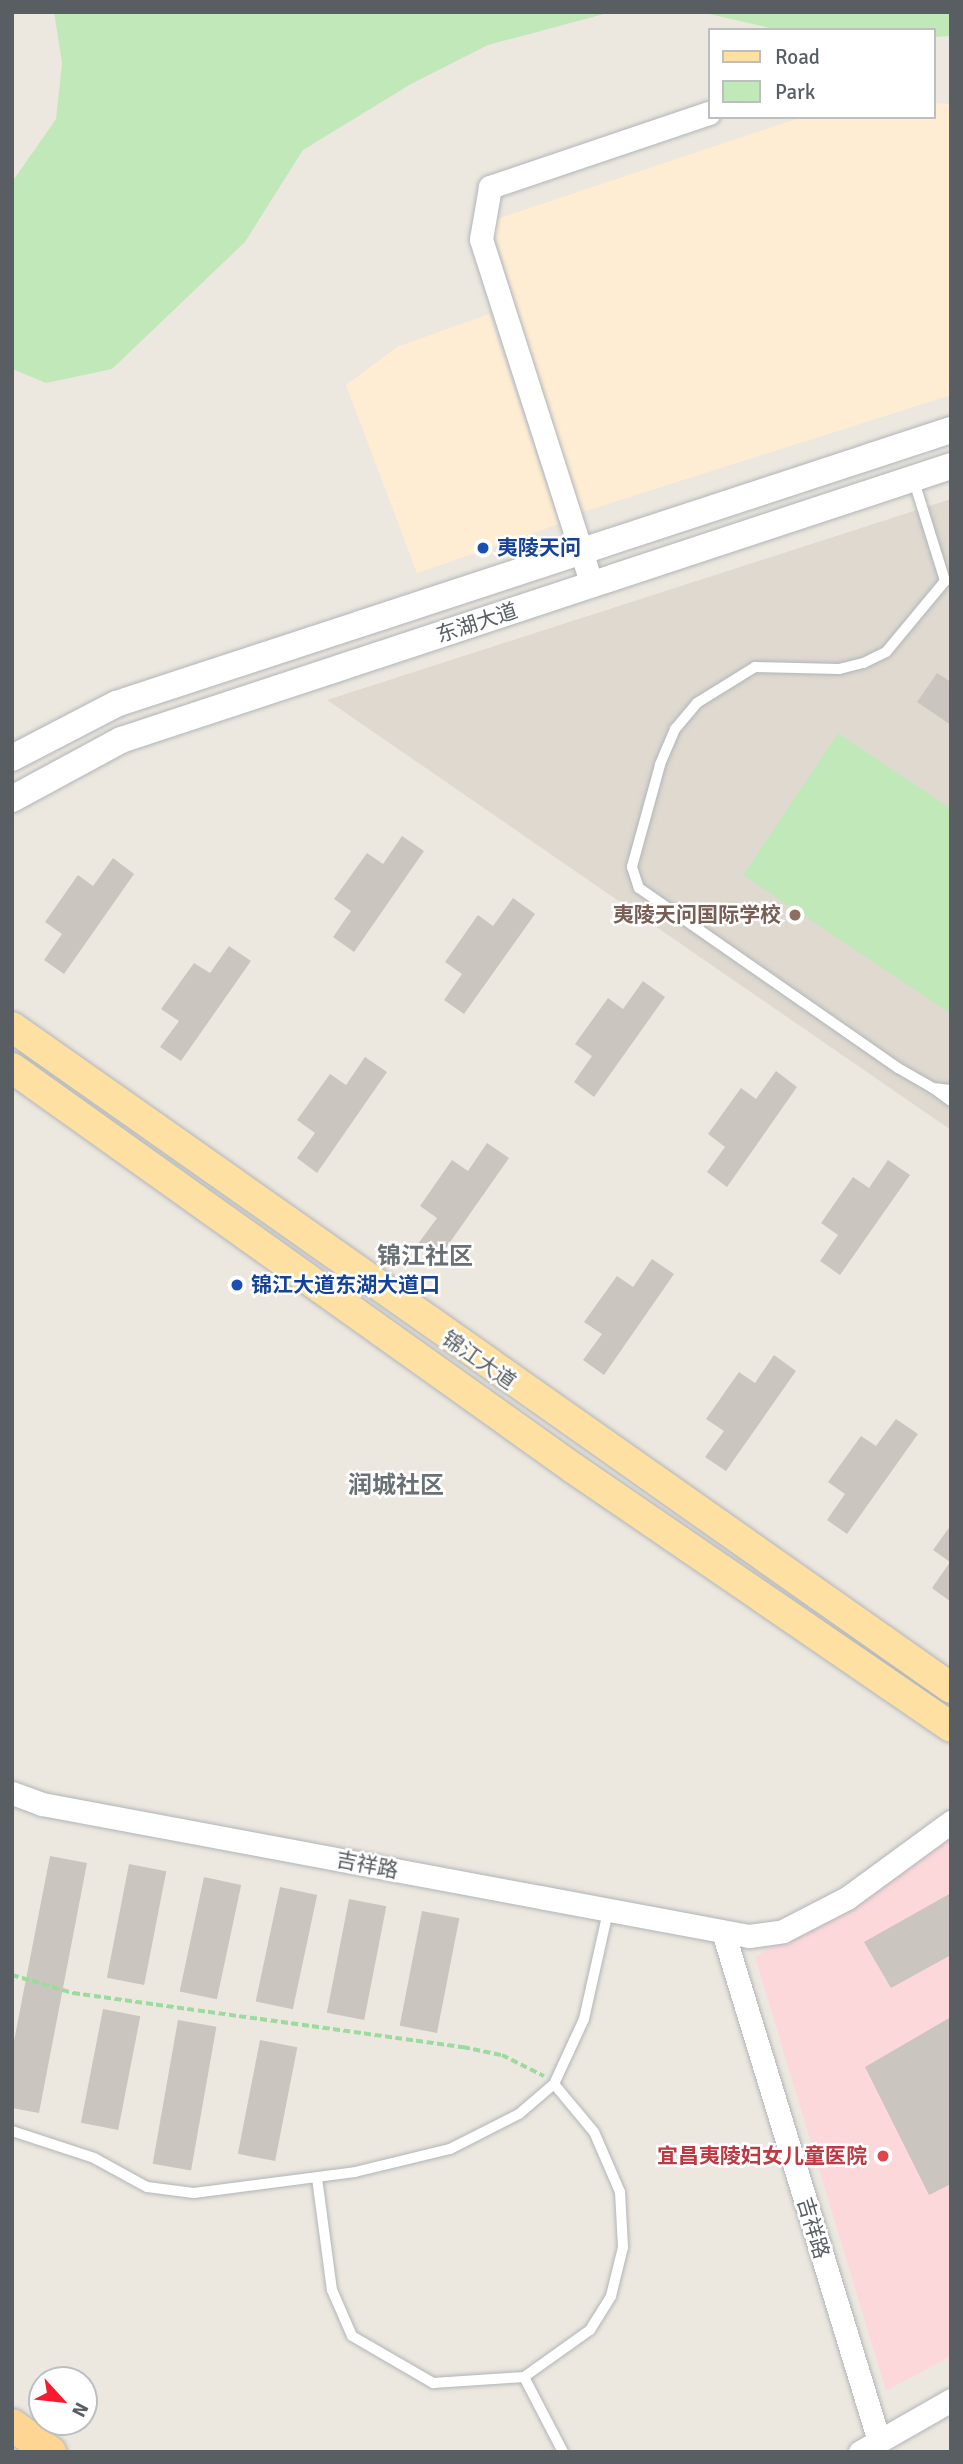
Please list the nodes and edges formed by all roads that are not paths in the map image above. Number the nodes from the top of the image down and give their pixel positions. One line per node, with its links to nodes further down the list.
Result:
1 (708, 113): 5 (street)
2 (951, 430): 5 (main road, 东湖大道)
3 (951, 466): 4 (main road, 东湖大道)
4 (912, 478): 6 (lane); 7 (main road, 东湖大道)
5 (581, 551): 7 (street); 8 (main road, 东湖大道)
6 (948, 583): 12 (lane)
7 (592, 585): 9 (main road, 东湖大道)
8 (12, 758)
9 (12, 799)
10 (12, 1027): 15 (main road, 锦江大道)
11 (12, 1068): 16 (main road, 锦江大道)
12 (933, 1088): 13 (lane); 14 (lane)
13 (951, 1090)
14 (951, 1101)
15 (951, 1688)
16 (951, 1727)
17 (12, 1793): 19 (street, 吉祥路)
18 (951, 1822): 20 (street, 吉祥路)
19 (608, 1912): 20 (street, 吉祥路); 21 (lane)
20 (724, 1935): 27 (street, 吉祥路)
21 (554, 2084): 23 (lane); 24 (lane)
22 (12, 2132): 23 (lane)
23 (317, 2178): 24 (lane)
24 (524, 2377): 29 (lane)
25 (951, 2400): 27 (street)
26 (12, 2425): 28 (highway)
27 (869, 2446)
28 (50, 2452)
29 (563, 2452)

